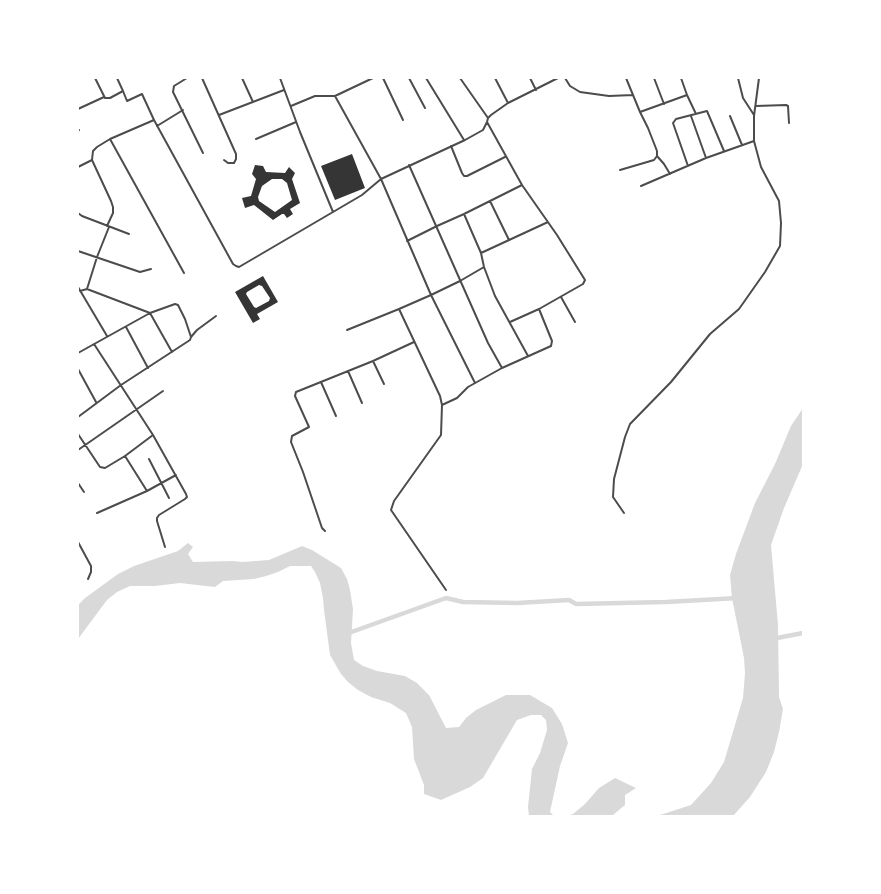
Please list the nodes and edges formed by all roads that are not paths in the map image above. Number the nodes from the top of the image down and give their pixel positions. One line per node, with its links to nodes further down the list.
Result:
1 (95, 78): 27 (street)
2 (117, 78): 23 (street)
3 (187, 78): 35 (street)
4 (202, 78): 38 (street)
5 (242, 78): 28 (street)
6 (280, 78): 21 (street)
7 (373, 78): 26 (street)
8 (383, 78): 44 (street)
9 (409, 78): 34 (street)
10 (426, 78): 51 (street)
11 (460, 78): 42 (street)
12 (495, 78): 29 (street)
13 (530, 78): 22 (street)
14 (558, 78): 22 (street)
15 (626, 78): 24 (street)
16 (654, 78): 30 (street)
17 (681, 78): 25 (street)
18 (738, 78): 41 (street)
19 (759, 78): 32 (street)
20 (566, 79): 24 (street)
21 (284, 90): 28 (street); 31 (street)
22 (536, 90): 29 (street)
23 (123, 92): 27 (street); 43 (street)
24 (633, 95): 36 (street)
25 (687, 95): 30 (street); 37 (street)
26 (335, 96): 31 (street); 67 (street)
27 (104, 97): 33 (street)
28 (253, 102): 38 (street)
29 (508, 103): 42 (street)
30 (664, 104): 36 (street)
31 (291, 106): 45 (street)
32 (755, 106): 41 (street); 47 (street)
33 (78, 108)
34 (425, 108)
35 (183, 110): 48 (street); 56 (street)
36 (640, 112): 58 (street)
37 (696, 114): 39 (street); 55 (street)
38 (219, 115): 61 (street)
39 (691, 116): 59 (street); 63 (street)
40 (730, 116): 53 (street)
41 (754, 116): 52 (street)
42 (488, 118): 46 (street)
43 (154, 120): 48 (street); 49 (street)
44 (403, 120)
45 (296, 122): 50 (street); 71 (street)
46 (487, 122): 51 (street); 57 (street)
47 (789, 123)
48 (157, 126): 71 (street)
49 (110, 139): 60 (street); 85 (street)
50 (256, 139)
51 (465, 140): 54 (street)
52 (754, 141): 53 (street); 135 (street)
53 (742, 145): 55 (street)
54 (451, 146): 57 (street); 62 (street)
55 (724, 152): 59 (street)
56 (203, 153)
57 (506, 156): 68 (street)
58 (657, 156): 65 (street); 66 (street)
59 (706, 158): 63 (street)
60 (92, 160): 64 (street); 75 (street)
61 (224, 160)
62 (409, 165): 67 (street); 76 (street)
63 (688, 166): 66 (street)
64 (78, 167)
65 (620, 170)
66 (670, 174): 69 (street)
67 (381, 179): 71 (street); 79 (street)
68 (522, 185): 70 (street); 74 (street)
69 (641, 186)
70 (490, 201): 73 (street); 78 (street)
71 (333, 212)
72 (78, 213): 75 (street)
73 (464, 214): 76 (street); 81 (street)
74 (548, 222): 78 (street); 91 (street)
75 (108, 226): 77 (street); 82 (street)
76 (437, 226): 79 (street); 86 (street)
77 (129, 234)
78 (509, 240): 81 (street)
79 (407, 241): 90 (street)
80 (78, 251): 82 (street)
81 (481, 253): 83 (street)
82 (97, 257): 84 (street); 88 (street)
83 (484, 267): 86 (street); 96 (street)
84 (151, 269)
85 (184, 273)
86 (460, 281): 90 (street); 108 (street)
87 (78, 287): 89 (street)
88 (87, 290): 89 (street); 94 (street)
89 (80, 291): 100 (street)
90 (430, 295): 92 (street); 113 (street)
91 (561, 296): 93 (street); 97 (street)
92 (399, 309): 99 (street); 102 (street)
93 (539, 309): 96 (street); 106 (street)
94 (150, 314): 98 (street); 101 (street); 104 (street)
95 (216, 316): 101 (street)
96 (510, 322): 106 (street)
97 (575, 322)
98 (126, 327): 100 (street); 110 (street)
99 (347, 330)
100 (107, 336): 103 (street)
101 (191, 337): 104 (street)
102 (414, 342): 107 (street); 119 (street)
103 (94, 344): 105 (street); 115 (street)
104 (172, 352): 110 (street)
105 (78, 353)
106 (528, 356): 108 (street)
107 (373, 361): 111 (street); 114 (street)
108 (502, 368): 113 (street)
109 (78, 369): 117 (street)
110 (148, 369): 115 (street)
111 (348, 371): 112 (street); 118 (street)
112 (321, 382): 121 (street); 137 (street)
113 (475, 383): 119 (street)
114 (384, 384)
115 (121, 385): 117 (street); 120 (street)
116 (163, 391): 120 (street)
117 (96, 402): 122 (street)
118 (362, 403)
119 (442, 405): 141 (street)
120 (136, 411): 124 (street); 125 (street)
121 (336, 416)
122 (78, 417)
123 (78, 434): 125 (street)
124 (153, 435): 127 (street); 129 (street)
125 (85, 446): 126 (street); 127 (street)
126 (78, 450)
127 (125, 456): 132 (street)
128 (149, 459): 131 (street)
129 (176, 475): 131 (street); 139 (street)
130 (78, 483): 133 (street)
131 (161, 483): 132 (street); 134 (street)
132 (147, 490): 136 (street)
133 (84, 492)
134 (169, 498)
135 (624, 513)
136 (97, 514)
137 (326, 531)
138 (78, 542): 140 (street)
139 (166, 546)
140 (88, 579)
141 (446, 590)

